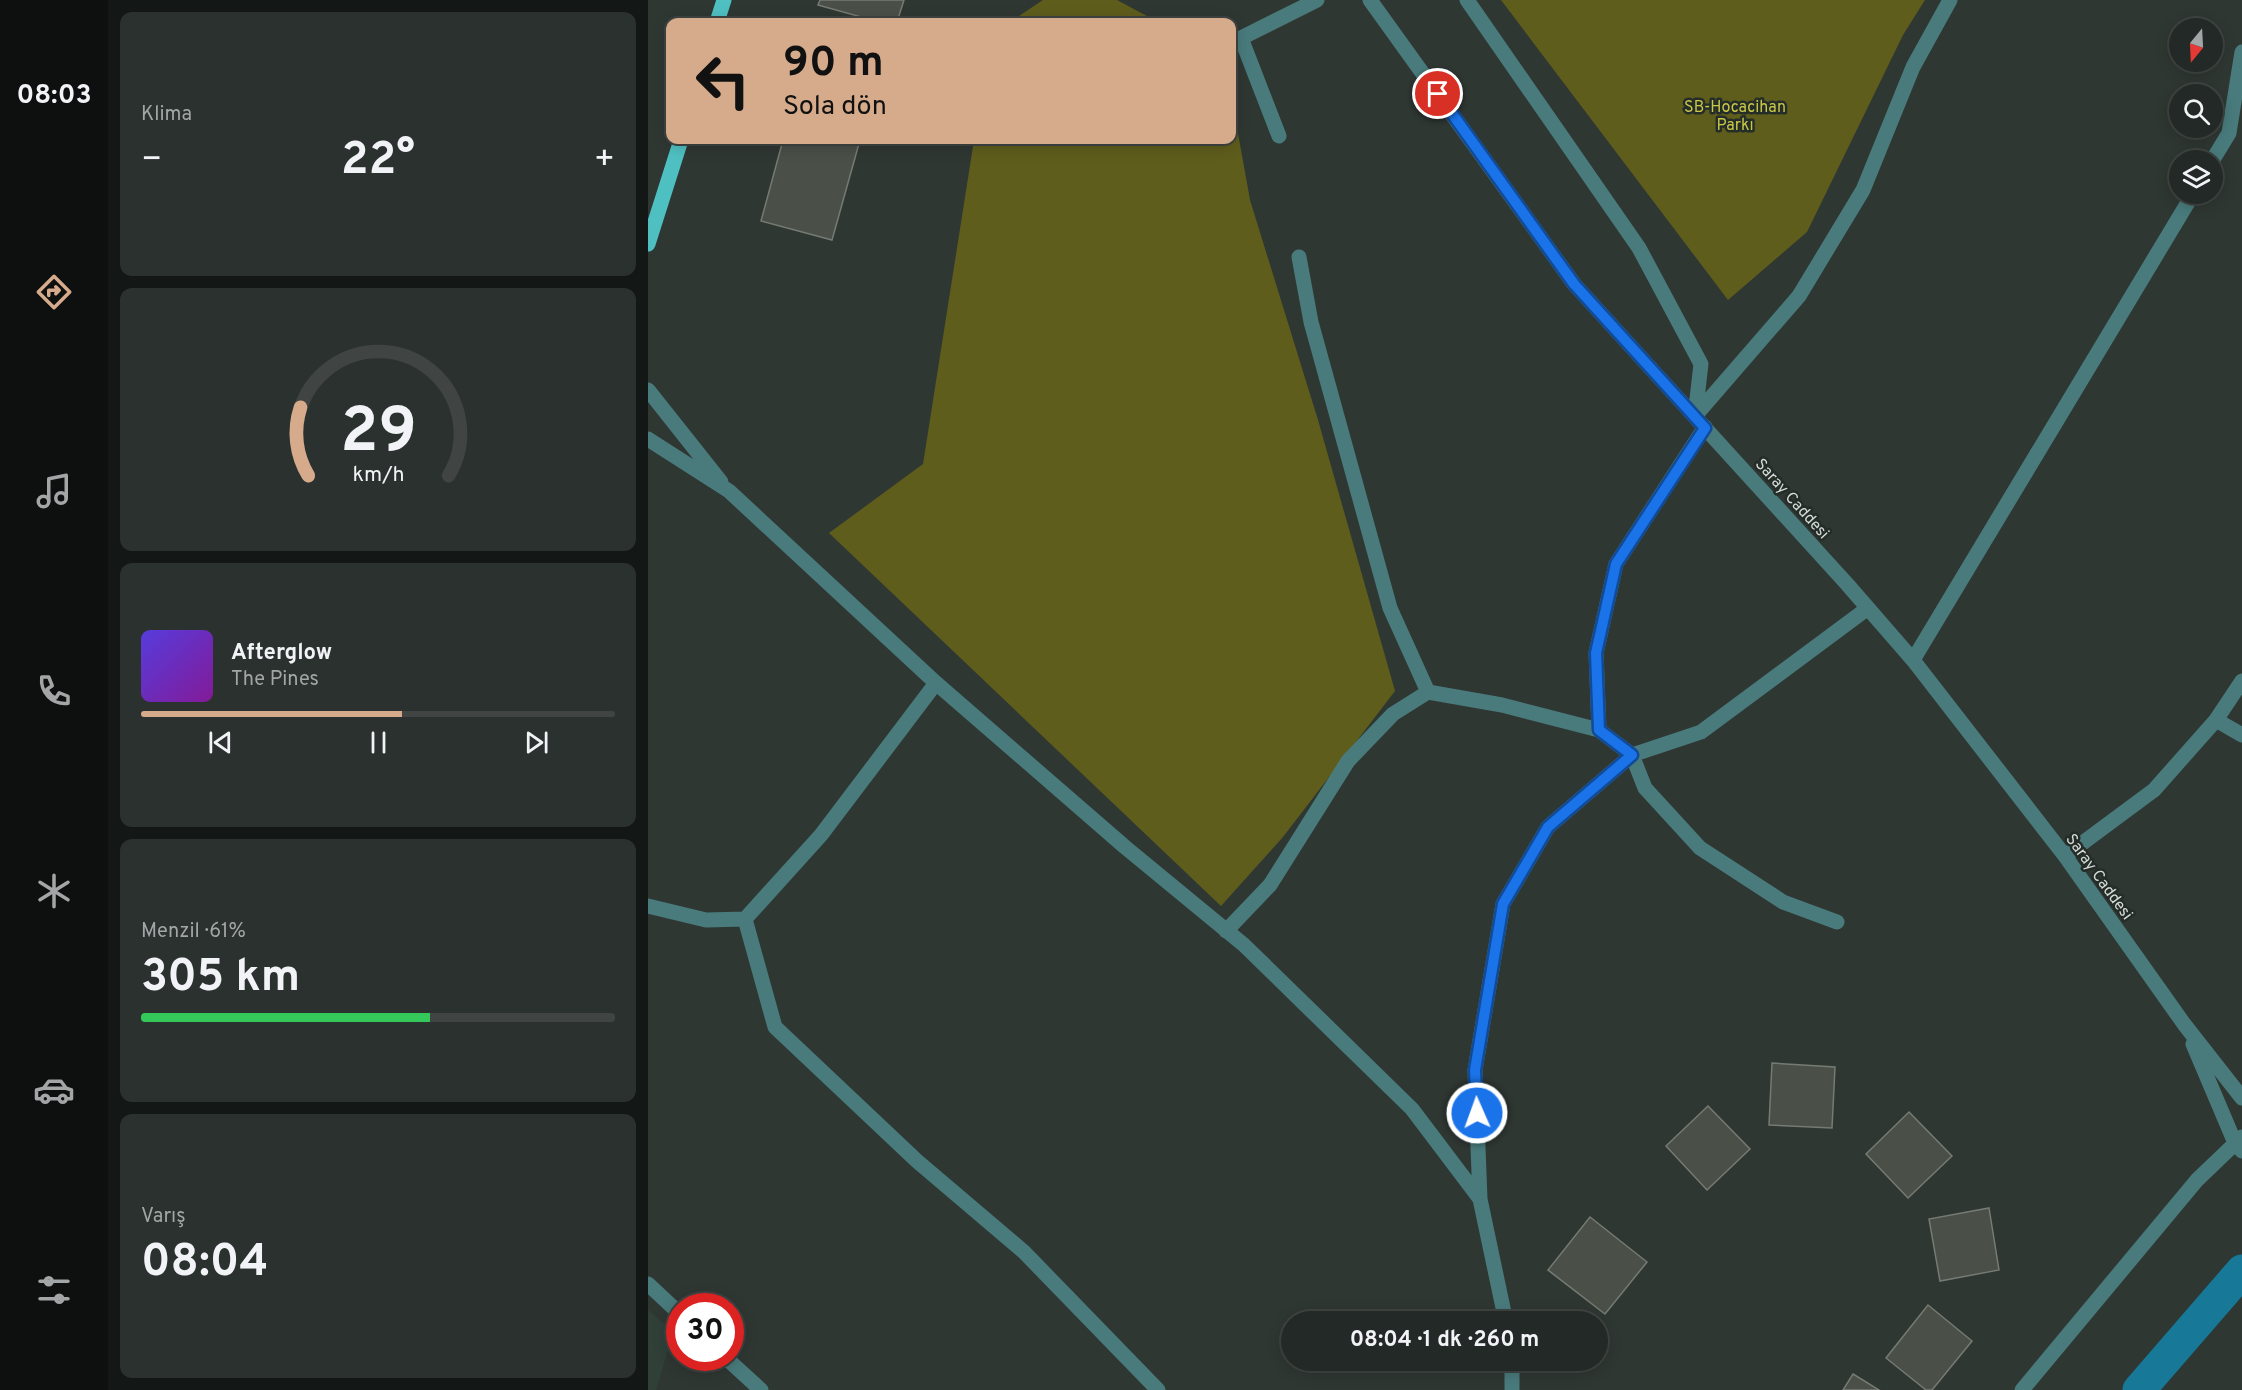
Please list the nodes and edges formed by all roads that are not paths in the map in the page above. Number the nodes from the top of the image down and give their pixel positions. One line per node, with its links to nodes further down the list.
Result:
1 (724, 0): 6 (main road)
2 (1317, 0): 8 (street)
3 (1370, 0): 15 (street, Saray Caddesi)
4 (1467, 0): 15 (street)
5 (1950, 0): 15 (street)
6 (718, 18)
7 (2242, 52): 10 (street)
8 (1279, 136)
9 (680, 144): 12 (main road)
10 (2219, 150)
11 (2187, 204): 19 (street)
12 (648, 243)
13 (1299, 257): 22 (street)
14 (648, 390): 17 (street)
15 (1700, 422): 18 (street, Saray Caddesi); 24 (street)
16 (648, 439): 17 (street)
17 (729, 491): 21 (street)
18 (1868, 608): 19 (street, Saray Caddesi); 26 (street)
19 (1913, 660): 27 (street, Saray Caddesi)
20 (2242, 681): 23 (street)
21 (936, 683): 29 (street); 31 (street)
22 (1428, 692): 24 (street); 31 (street)
23 (2216, 720): 25 (street); 27 (street)
24 (1599, 730): 26 (street)
25 (2242, 735)
26 (1632, 755): 30 (street); 35 (street)
27 (2065, 856): 32 (street, Saray Caddesi)
28 (648, 906): 29 (street)
29 (745, 919): 42 (street)
30 (1837, 922)
31 (1227, 931): 35 (street)
32 (2184, 1024): 33 (street); 34 (street)
33 (2242, 1098)
34 (2240, 1143): 44 (street)
35 (1480, 1199): 38 (street)
36 (648, 1284): 37 (street)
37 (666, 1301)
38 (1504, 1311)
39 (740, 1371): 41 (street)
40 (1512, 1371): 43 (street)
41 (761, 1390)
42 (1158, 1390)
43 (1512, 1390)
44 (2022, 1390)

